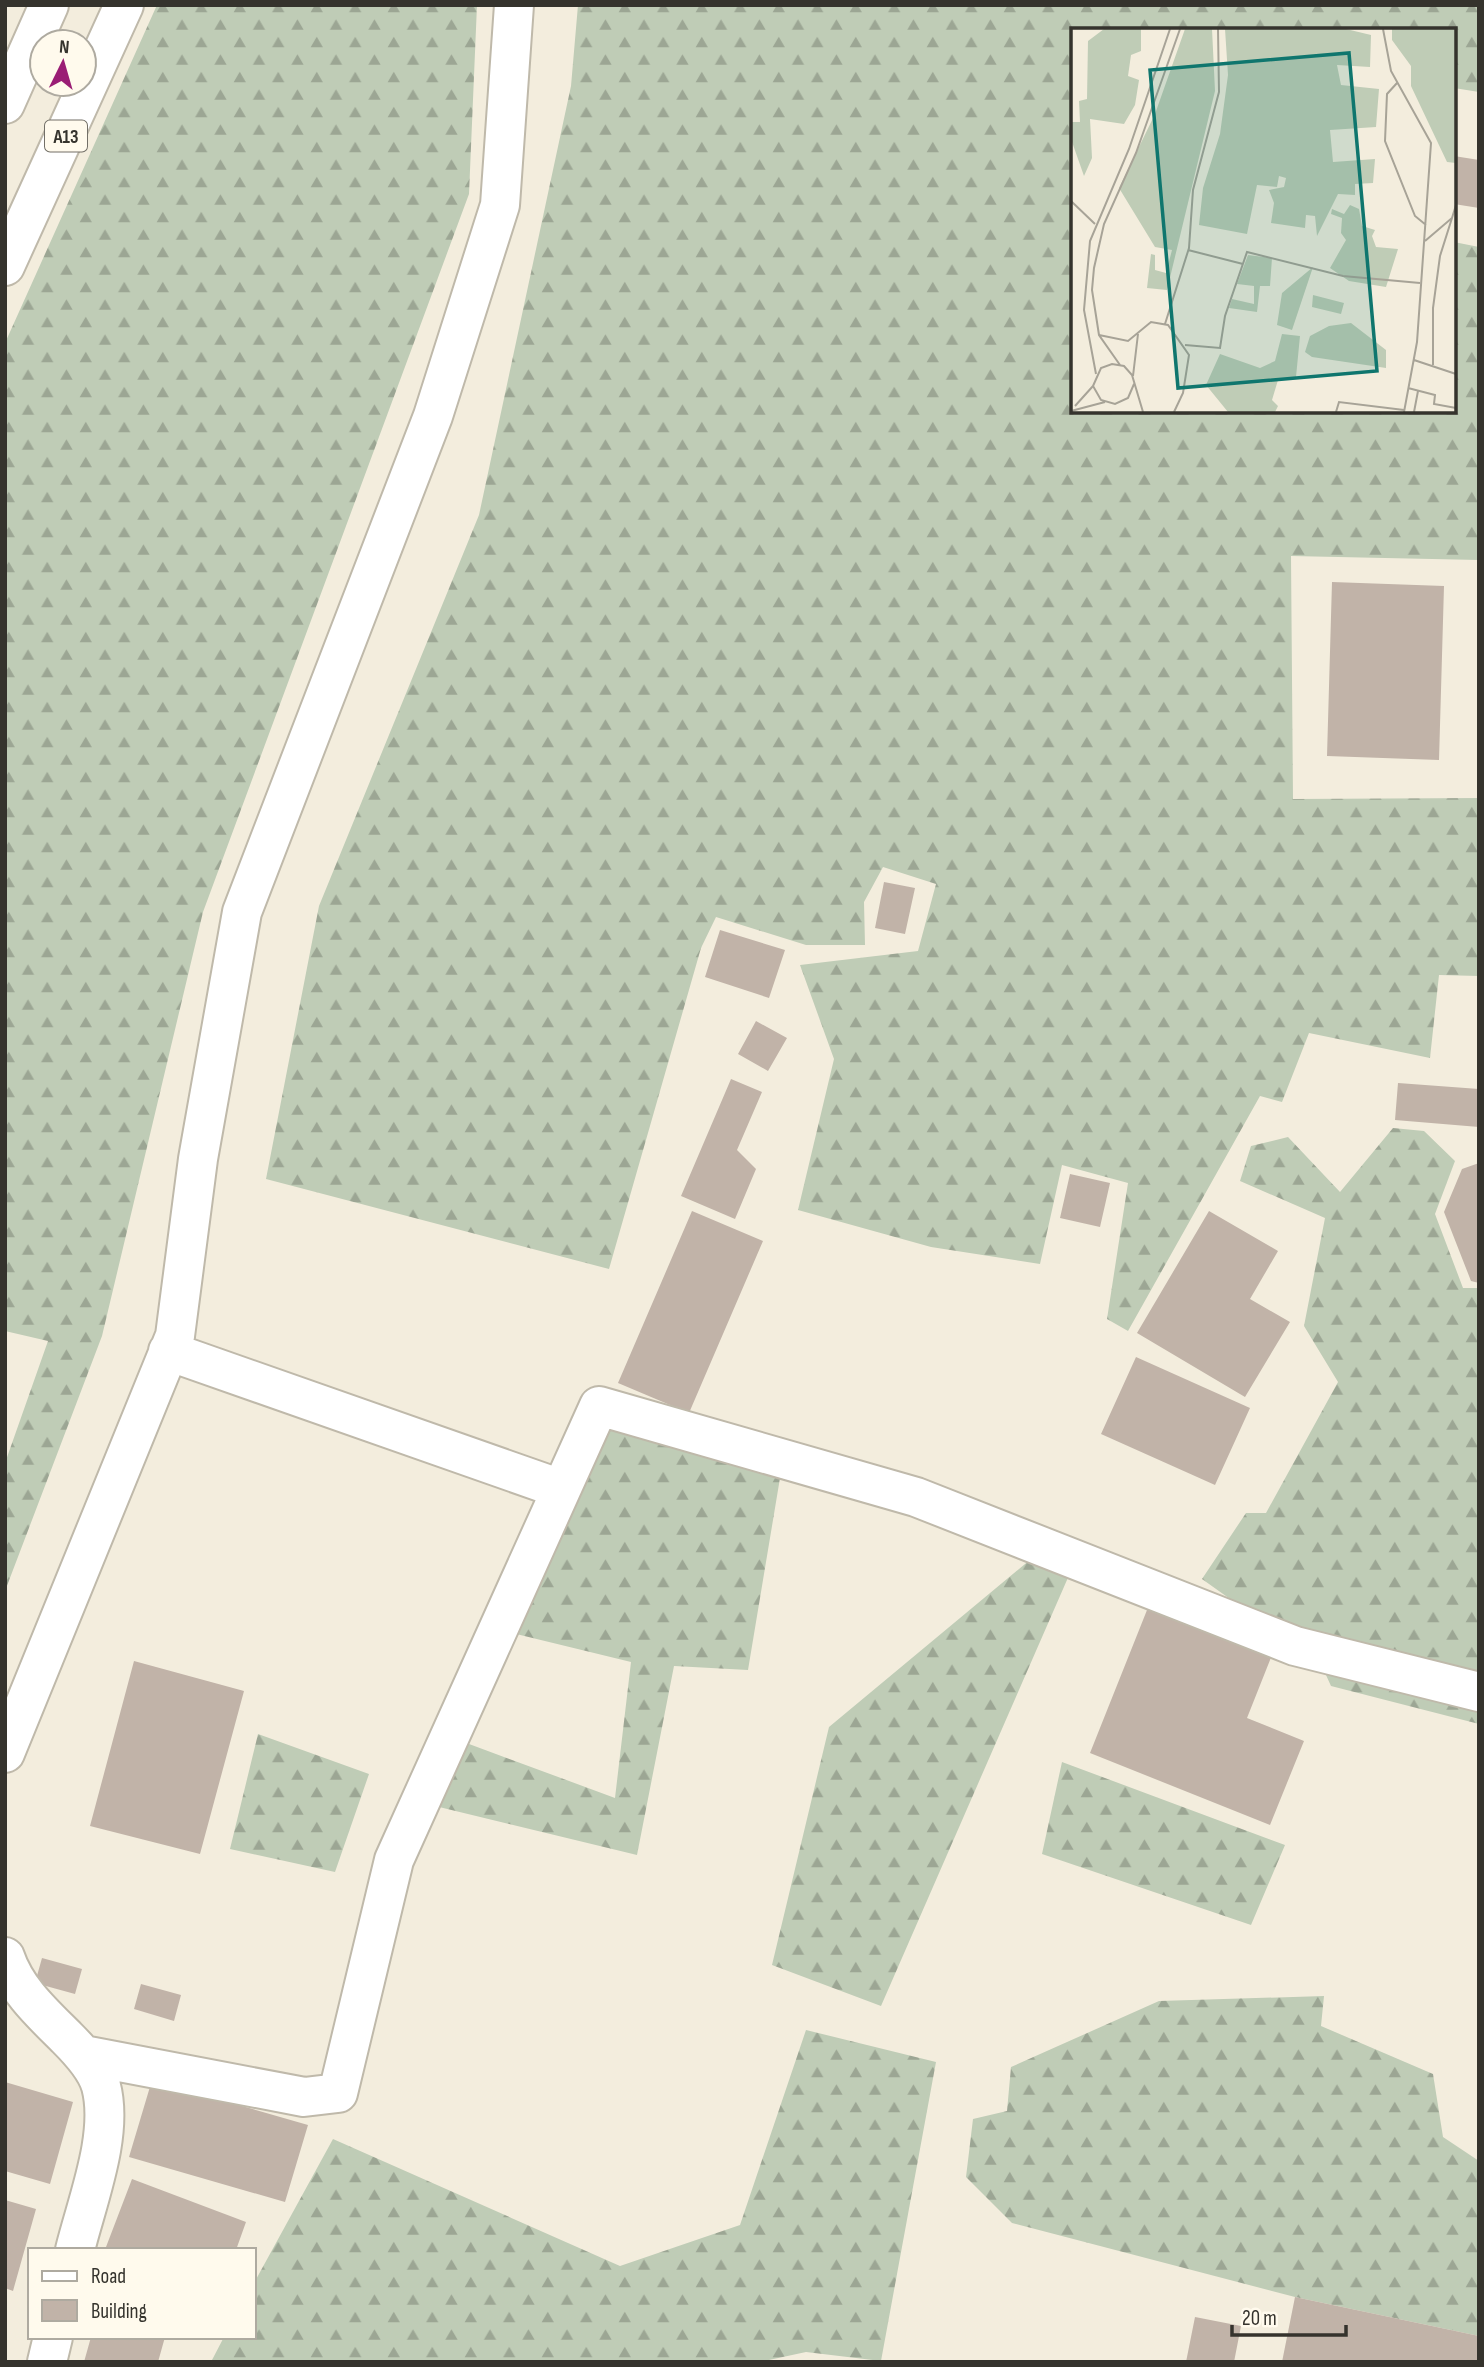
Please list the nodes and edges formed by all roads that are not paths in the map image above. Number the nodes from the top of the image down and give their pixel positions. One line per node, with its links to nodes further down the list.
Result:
1 (49, 5): 4 (main road)
2 (124, 5): 5 (main road, A13)
3 (514, 5): 6 (main road)
4 (5, 104)
5 (5, 266)
6 (168, 1351): 7 (main road); 9 (main road)
7 (561, 1489): 8 (main road); 11 (main road)
8 (1479, 1692)
9 (5, 1753)
10 (5, 1957): 11 (main road)
11 (83, 2054): 12 (main road)
12 (75, 2248)
13 (53, 2339): 14 (main road)
14 (47, 2362)

